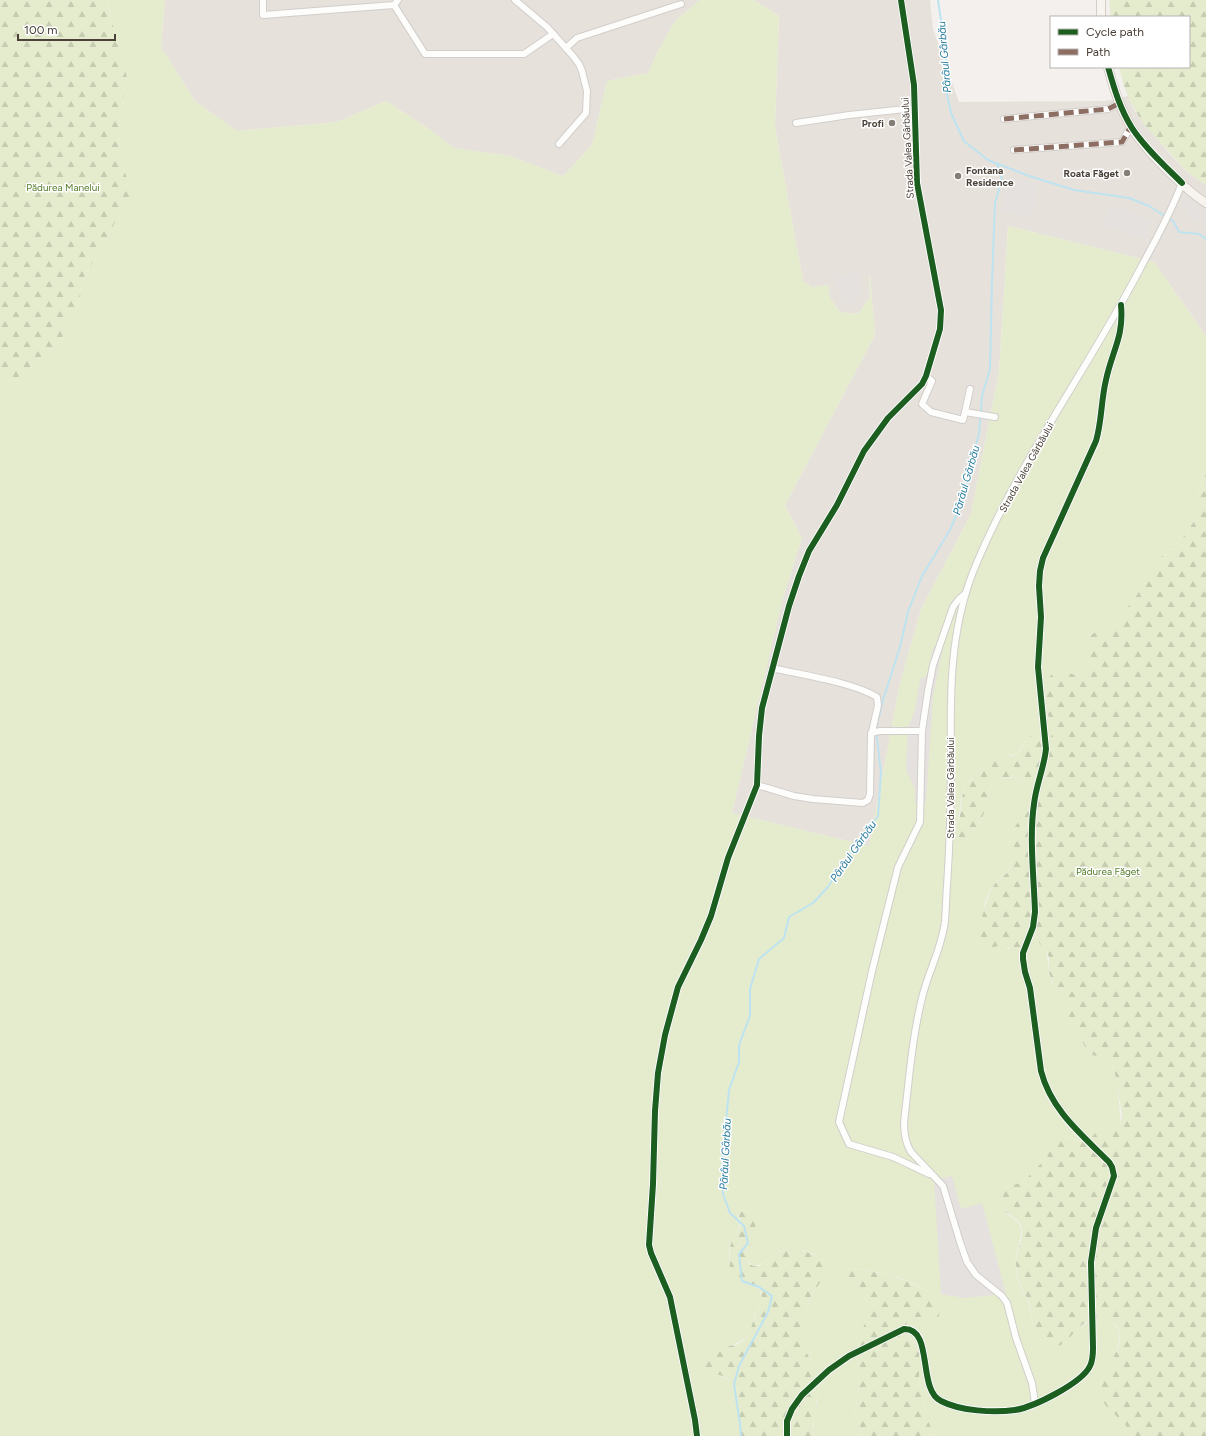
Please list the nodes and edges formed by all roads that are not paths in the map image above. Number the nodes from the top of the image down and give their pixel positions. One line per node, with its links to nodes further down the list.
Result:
1 (263, 0): 5 (street)
2 (515, 0): 8 (street)
3 (901, 0): 12 (street, Strada Valea Gârbăului)
4 (1101, 0): 7 (main road)
5 (396, 3): 8 (street)
6 (681, 4): 9 (street)
7 (1101, 16)
8 (553, 34): 9 (street)
9 (566, 48): 16 (street)
10 (1108, 68): 11 (main road)
11 (1120, 103): 13 (street); 15 (main road)
12 (915, 108): 14 (street); 21 (street, Strada Valea Gârbăului)
13 (1004, 119)
14 (796, 123)
15 (1131, 126): 17 (street); 18 (main road)
16 (559, 144)
17 (1014, 150)
18 (1182, 183): 19 (main road); 20 (street, Strada Valea Gârbăului)
19 (1206, 202)
20 (1121, 305): 25 (street, Strada Valea Gârbăului); 31 (street)
21 (926, 376): 23 (street); 26 (street)
22 (970, 389): 23 (street)
23 (965, 412): 24 (street)
24 (994, 417)
25 (966, 592): 27 (street); 30 (street, Strada Valea Gârbăului)
26 (772, 668): 28 (street); 29 (street)
27 (922, 731): 28 (street); 30 (street)
28 (872, 732): 29 (street)
29 (757, 785): 32 (street)
30 (936, 1178): 31 (street, Strada Valea Gârbăului)
31 (1034, 1403): 33 (street)
32 (697, 1436)
33 (787, 1436)

